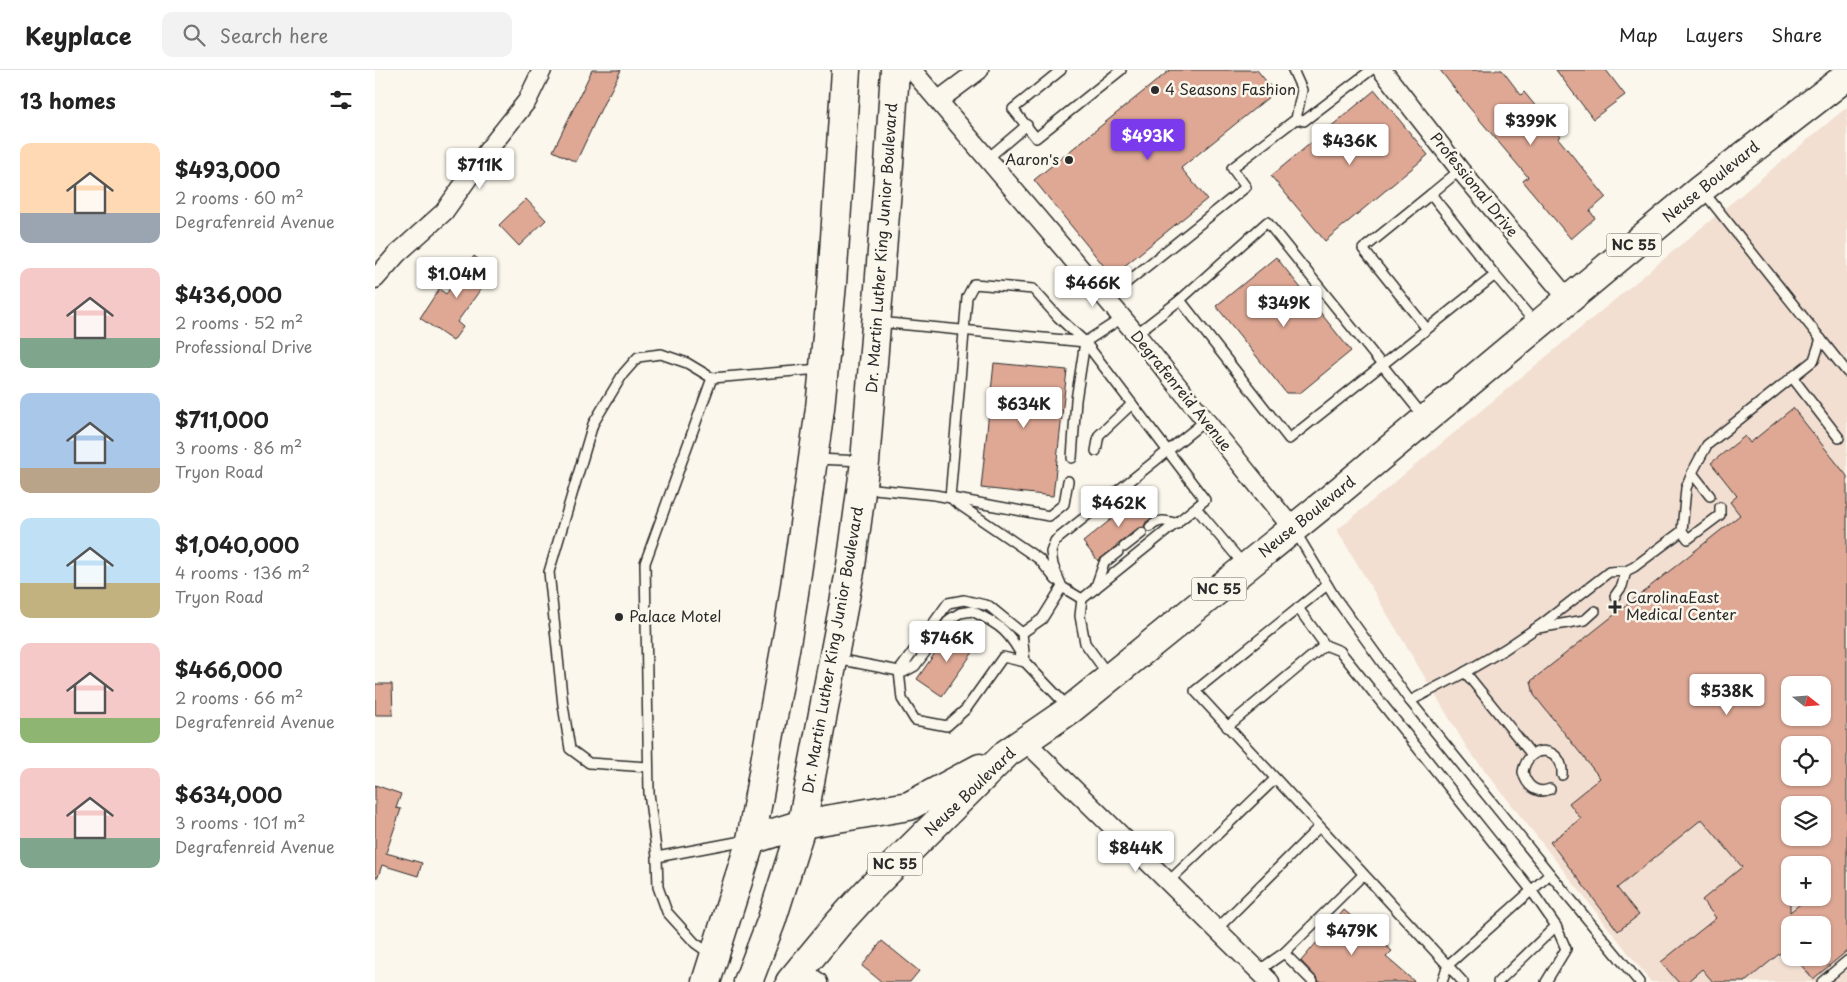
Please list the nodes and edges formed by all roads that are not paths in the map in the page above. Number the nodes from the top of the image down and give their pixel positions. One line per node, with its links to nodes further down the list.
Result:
1 (542, 70): 20 (street)
2 (846, 70): 33 (main road)
3 (895, 70): 25 (main road, Dr. Martin Luther King Junior Boulevard)
4 (912, 70): 12 (street, Degrafenreid Avenue)
5 (979, 70): 12 (street)
6 (1061, 70): 14 (lane)
7 (1121, 70): 14 (lane)
8 (1293, 70): 13 (lane)
9 (1371, 70): 13 (lane)
10 (1382, 70): 16 (street, Professional Drive)
11 (1847, 76): 17 (main road, Neuse Boulevard / NC 55)
12 (939, 100): 15 (street, Degrafenreid Avenue)
13 (1296, 119): 21 (lane)
14 (1027, 125): 15 (lane)
15 (988, 158): 21 (street, Degrafenreid Avenue)
16 (1461, 170): 18 (lane); 22 (street, Professional Drive)
17 (1701, 189): 22 (main road, Neuse Boulevard / NC 55); 30 (lane)
18 (1431, 194): 19 (lane); 27 (lane)
19 (1495, 275): 26 (lane); 27 (lane)
20 (375, 279)
21 (1106, 299): 24 (street, Degrafenreid Avenue)
22 (1568, 299): 26 (main road, Neuse Boulevard / NC 55)
23 (1180, 300): 29 (lane); 32 (lane); 32 (lane)
24 (1122, 318): 29 (street, Degrafenreid Avenue); 31 (lane)
25 (876, 322): 28 (lane); 46 (main road, Dr. Martin Luther King Junior Boulevard)
26 (1537, 325): 38 (main road, Neuse Boulevard / NC 55)
27 (1427, 329): 32 (lane)
28 (964, 331): 31 (lane); 31 (lane); 49 (lane)
29 (1136, 334): 39 (street, Degrafenreid Avenue)
30 (1821, 339): 34 (lane); 35 (lane)
31 (1085, 342): 37 (lane); 43 (lane)
32 (1383, 364): 38 (lane)
33 (824, 369): 36 (lane); 44 (main road)
34 (1847, 372)
35 (1792, 377): 40 (lane); 45 (lane)
36 (712, 378): 77 (lane); 77 (lane)
37 (1133, 404): 41 (lane); 42 (lane)
38 (1425, 420): 53 (main road, Neuse Boulevard / NC 55)
39 (1205, 421): 41 (lane); 53 (street, Degrafenreid Avenue)
40 (1839, 438)
41 (1168, 450): 51 (lane); 58 (lane)
42 (1096, 451)
43 (1072, 458)
44 (813, 459): 46 (lane); 83 (main road)
45 (1692, 473): 48 (lane); 54 (lane)
46 (863, 475): 49 (lane); 67 (main road, Dr. Martin Luther King Junior Boulevard)
47 (1068, 481): 49 (lane)
48 (1710, 496)
49 (950, 498): 58 (lane)
50 (1720, 507): 54 (lane)
51 (1196, 508): 52 (lane); 55 (lane)
52 (1177, 524): 59 (lane); 59 (lane)
53 (1293, 529): 55 (main road, Neuse Boulevard / NC 55); 57 (lane)
54 (1682, 531): 56 (lane)
55 (1246, 568): 71 (main road, Neuse Boulevard / NC 55)
56 (1626, 571): 60 (lane); 64 (lane)
57 (1327, 585): 62 (lane); 72 (lane)
58 (1062, 587): 61 (lane); 65 (lane)
59 (1095, 589): 61 (lane)
60 (1615, 596)
61 (1083, 599): 71 (lane)
62 (1298, 608): 66 (lane); 74 (lane)
63 (1595, 611): 64 (lane)
64 (1535, 629): 70 (lane)
65 (1022, 633): 68 (lane); 69 (lane)
66 (1325, 645): 74 (lane); 88 (lane)
67 (834, 658): 69 (lane); 81 (main road, Dr. Martin Luther King Junior Boulevard)
68 (1025, 662): 69 (lane); 69 (lane); 73 (lane)
69 (899, 671)
70 (1465, 672): 72 (lane); 76 (lane)
71 (1110, 677): 73 (main road, Neuse Boulevard / NC 55)
72 (1410, 700): 85 (lane)
73 (1071, 710): 75 (main road, Neuse Boulevard / NC 55)
74 (1227, 727): 79 (lane)
75 (1016, 747): 81 (main road, NC 55); 87 (street); 96 (main road, Neuse Boulevard / NC 55)
76 (1532, 755): 78 (lane); 80 (lane)
77 (648, 767): 84 (lane)
78 (1562, 776)
79 (1275, 779): 82 (lane); 87 (lane)
80 (1550, 789)
81 (802, 824): 83 (main road, NC 55); 98 (main road, Dr. Martin Luther King Junior Boulevard)
82 (1319, 827): 86 (lane); 90 (lane)
83 (751, 840): 84 (lane); 92 (main road)
84 (657, 857): 92 (lane)
85 (1549, 874): 88 (lane); 104 (lane)
86 (1363, 875): 91 (lane); 94 (lane)
87 (1168, 882): 90 (street)
88 (1531, 890): 89 (lane); 94 (lane)
89 (1556, 926): 102 (lane); 103 (lane)
90 (1217, 929): 95 (street)
91 (1284, 953): 95 (lane); 99 (lane)
92 (715, 956): 97 (main road)
93 (1847, 961): 105 (lane)
94 (1448, 965): 100 (lane); 101 (lane)
95 (1264, 976)
96 (803, 978)
97 (706, 982)
98 (748, 982)
99 (1313, 982)
100 (1442, 982)
101 (1463, 982)
102 (1498, 982)
103 (1546, 982)
104 (1639, 982)
105 (1822, 982)

